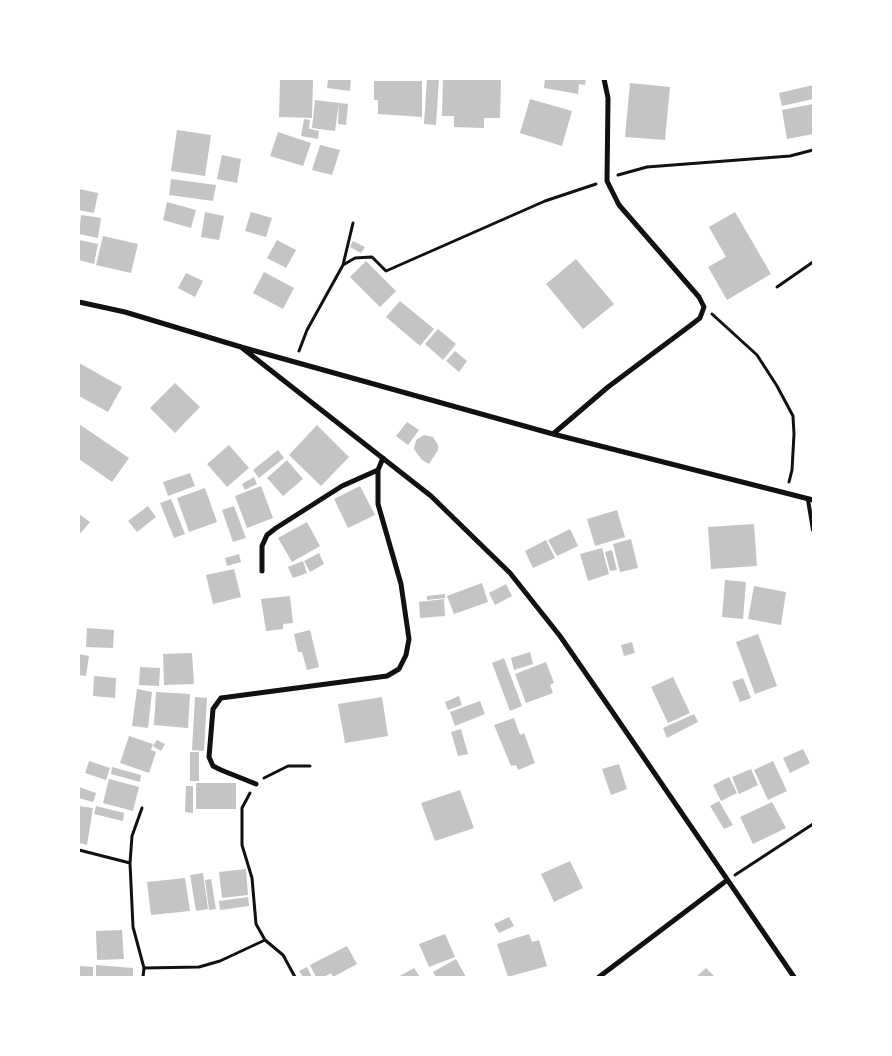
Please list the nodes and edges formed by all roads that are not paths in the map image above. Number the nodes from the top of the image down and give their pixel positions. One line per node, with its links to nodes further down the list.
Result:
1 (604, 79): 4 (street)
2 (79, 302): 3 (street)
3 (241, 347): 4 (street); 5 (street)
4 (553, 434): 7 (street)
5 (383, 458): 6 (street); 11 (street)
6 (378, 470): 9 (street); 10 (street)
7 (811, 500): 8 (lane)
8 (813, 530)
9 (262, 571)
10 (256, 784)
11 (726, 881): 12 (street); 13 (street)
12 (599, 977)
13 (794, 977)

